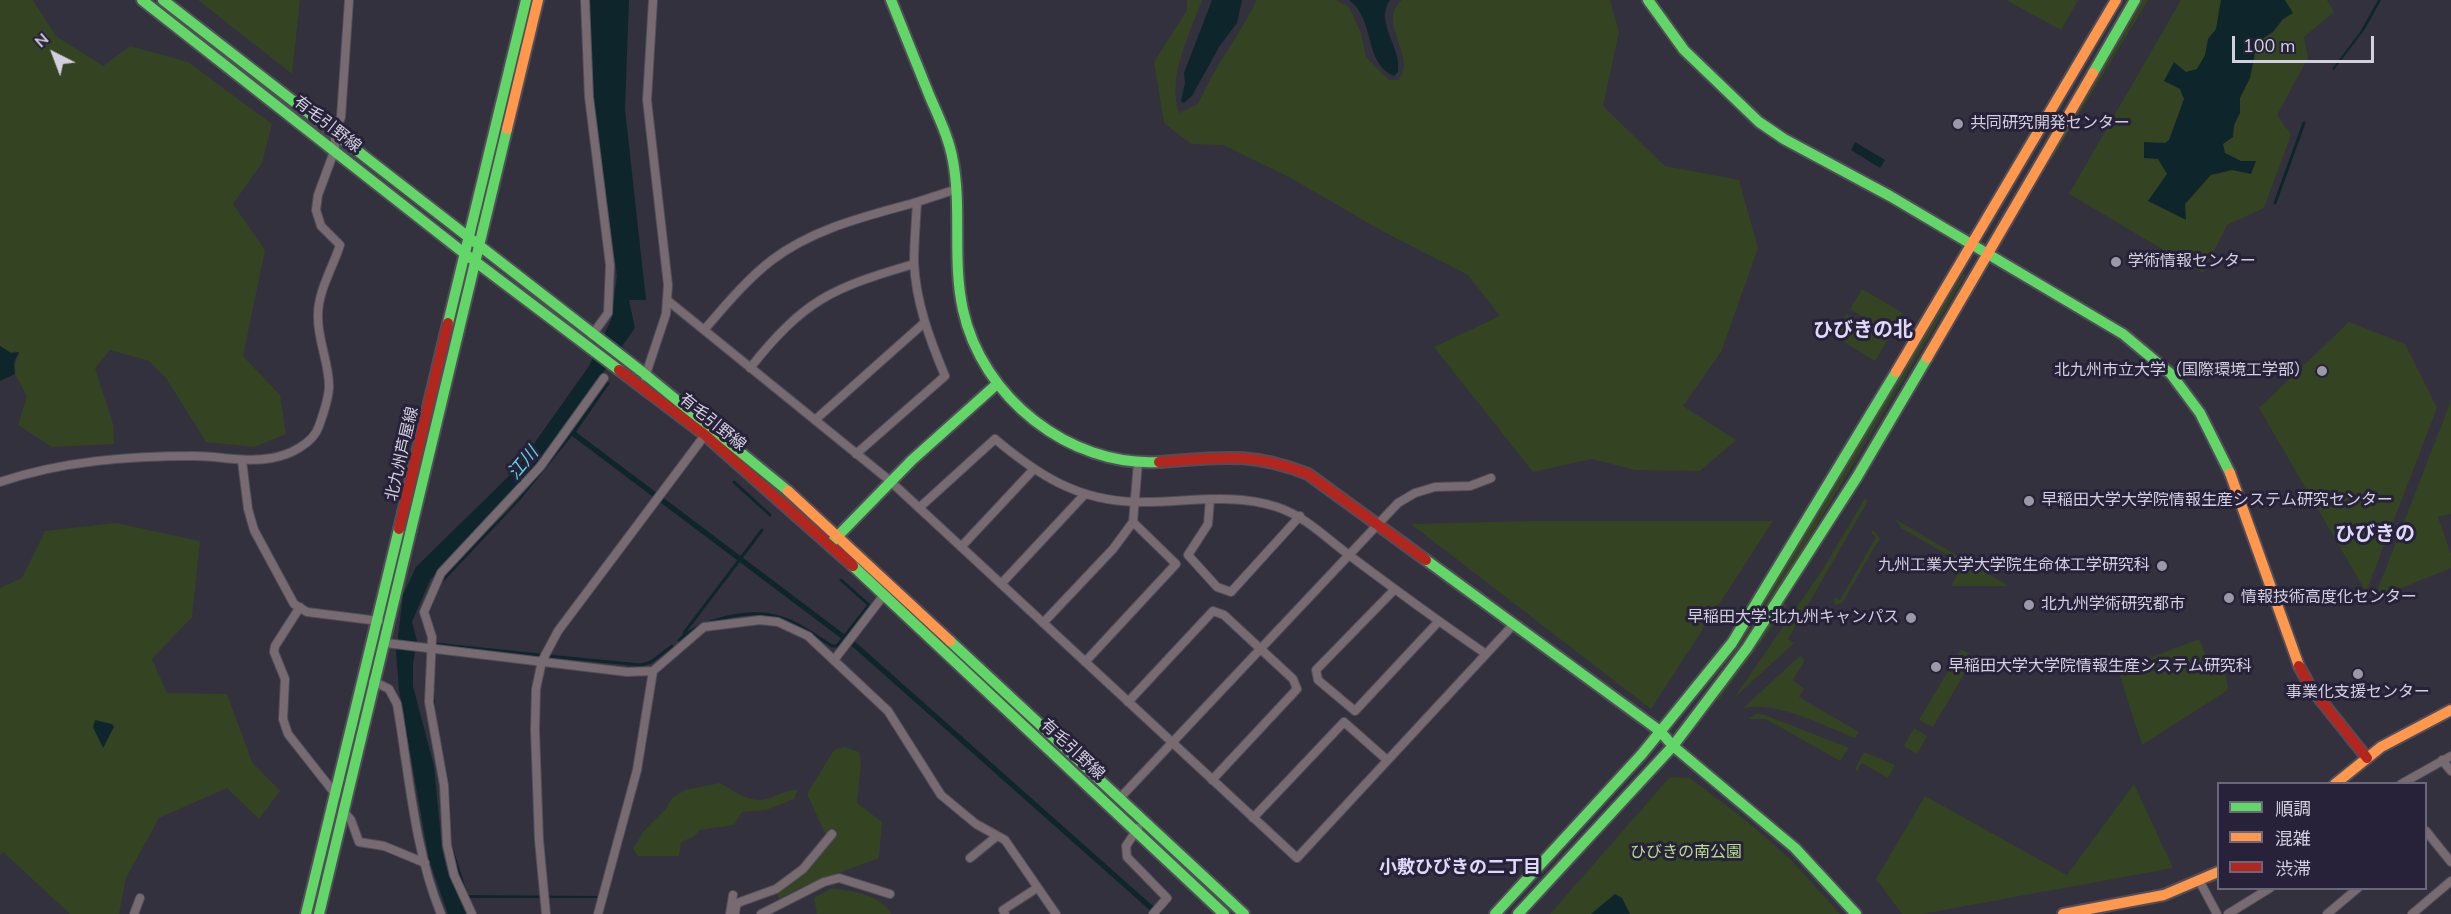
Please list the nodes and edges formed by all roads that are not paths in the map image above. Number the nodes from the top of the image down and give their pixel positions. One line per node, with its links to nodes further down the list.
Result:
1 (142, 0): 13 (street, 有毛引野線)
2 (163, 0): 12 (street, 有毛引野線)
3 (349, 0): 12 (street)
4 (526, 0): 16 (street, 北九州芦屋線)
5 (538, 0): 17 (street, 北九州芦屋線)
6 (585, 0): 26 (street)
7 (653, 0): 23 (street)
8 (891, 0): 14 (street)
9 (1648, 0): 18 (street)
10 (2116, 0): 18 (street)
11 (2135, 0): 20 (street)
12 (335, 134): 13 (street); 16 (street, 有毛引野線)
13 (334, 149): 19 (street, 有毛引野線); 34 (street)
14 (957, 189): 15 (street); 30 (street)
15 (917, 202): 22 (street); 25 (street)
16 (467, 236): 17 (street, 有毛引野線); 19 (street, 北九州芦屋線)
17 (479, 246): 21 (street, 北九州芦屋線); 26 (street, 有毛引野線)
18 (1972, 246): 20 (street); 69 (street)
19 (464, 253): 21 (street, 有毛引野線); 54 (street, 北九州芦屋線)
20 (1988, 255): 71 (street); 73 (street)
21 (476, 261): 26 (street, 有毛引野線); 58 (street, 北九州芦屋線)
22 (914, 264): 24 (street); 27 (street)
23 (667, 300): 25 (street); 29 (street)
24 (924, 323): 31 (street); 33 (street)
25 (704, 330): 27 (street)
26 (595, 342): 29 (street, 有毛引野線)
27 (750, 368): 31 (street)
28 (604, 378): 59 (street)
29 (641, 378): 32 (street, 有毛引野線); 47 (street, 有毛引野線)
30 (997, 384): 35 (street); 38 (street)
31 (815, 420): 33 (street)
32 (705, 435): 47 (street, 有毛引野線); 63 (street)
33 (856, 454): 38 (street)
34 (242, 461): 39 (street); 53 (street)
35 (1138, 463): 42 (street); 46 (street)
36 (1033, 470): 40 (street); 43 (street); 48 (street)
37 (1491, 478): 46 (street)
38 (889, 480): 43 (street); 47 (street)
39 (0, 482)
40 (1085, 494): 42 (street); 50 (street)
41 (1210, 499): 42 (street); 44 (street); 44 (street)
42 (1135, 502): 45 (street)
43 (919, 508): 48 (street)
44 (1300, 516): 49 (street)
45 (1132, 522): 56 (street); 64 (street)
46 (1377, 526): 49 (street); 57 (street)
47 (834, 540): 52 (street, 有毛引野線); 81 (street, 有毛引野線)
48 (961, 547): 50 (street)
49 (1349, 555): 51 (street); 60 (street)
50 (1001, 584): 56 (street)
51 (1395, 590): 55 (street); 55 (street)
52 (884, 595): 62 (street); 84 (street, 有毛引野線)
53 (300, 607): 54 (street); 80 (street)
54 (379, 621): 66 (street, 北九州芦屋線)
55 (1439, 621): 61 (street)
56 (1043, 623): 64 (street)
57 (1514, 625): 61 (street); 69 (street)
58 (386, 643): 59 (street); 66 (street, 北九州芦屋線)
59 (430, 649): 63 (street); 105 (street)
60 (1259, 651): 67 (street); 70 (street); 77 (street)
61 (1486, 654): 74 (street)
62 (834, 660): 65 (street); 87 (street)
63 (542, 661): 65 (street); 106 (street)
64 (1085, 662): 67 (street)
65 (653, 671): 107 (street)
66 (371, 680): 80 (street, 北九州芦屋線); 82 (street, 北九州芦屋線); 89 (street)
67 (1128, 702): 70 (street)
68 (2451, 710): 73 (street)
69 (1660, 731): 71 (street); 115 (street)
70 (1172, 743): 77 (street); 81 (street)
71 (1673, 746): 116 (street); 117 (street)
72 (2451, 756): 75 (street)
73 (2367, 758): 78 (street)
74 (1387, 760): 83 (street); 83 (street)
75 (2442, 760): 76 (street); 79 (street)
76 (2451, 771)
77 (1212, 780): 83 (street)
78 (2336, 782)
79 (2403, 782)
80 (336, 795): 102 (street, 北九州芦屋線)
81 (1119, 799): 84 (street, 有毛引野線)
82 (344, 812): 89 (street); 103 (street, 北九州芦屋線)
83 (1253, 818)
84 (1140, 826): 112 (street); 113 (street, 有毛引野線); 114 (street, 有毛引野線)
85 (2427, 833): 90 (street)
86 (832, 834): 109 (street)
87 (997, 836): 88 (street); 94 (street)
88 (970, 858)
89 (425, 862): 104 (street)
90 (2451, 862)
91 (2217, 873): 93 (street)
92 (2451, 881): 122 (street)
93 (2200, 882): 118 (street); 119 (street)
94 (1037, 888): 100 (street); 111 (street)
95 (2267, 890): 120 (street)
96 (2356, 890): 121 (street)
97 (890, 894): 110 (street)
98 (733, 895): 108 (street)
99 (140, 898): 101 (street)
100 (1050, 912)
101 (134, 914)
102 (306, 914)
103 (319, 914)
104 (441, 914)
105 (472, 914)
106 (546, 914)
107 (598, 914)
108 (730, 914)
109 (735, 914)
110 (761, 914)
111 (1005, 914)
112 (1153, 914)
113 (1224, 914)
114 (1244, 914)
115 (1495, 914)
116 (1518, 914)
117 (1856, 914)
118 (2063, 914)
119 (2217, 914)
120 (2228, 914)
121 (2327, 914)
122 (2412, 914)

